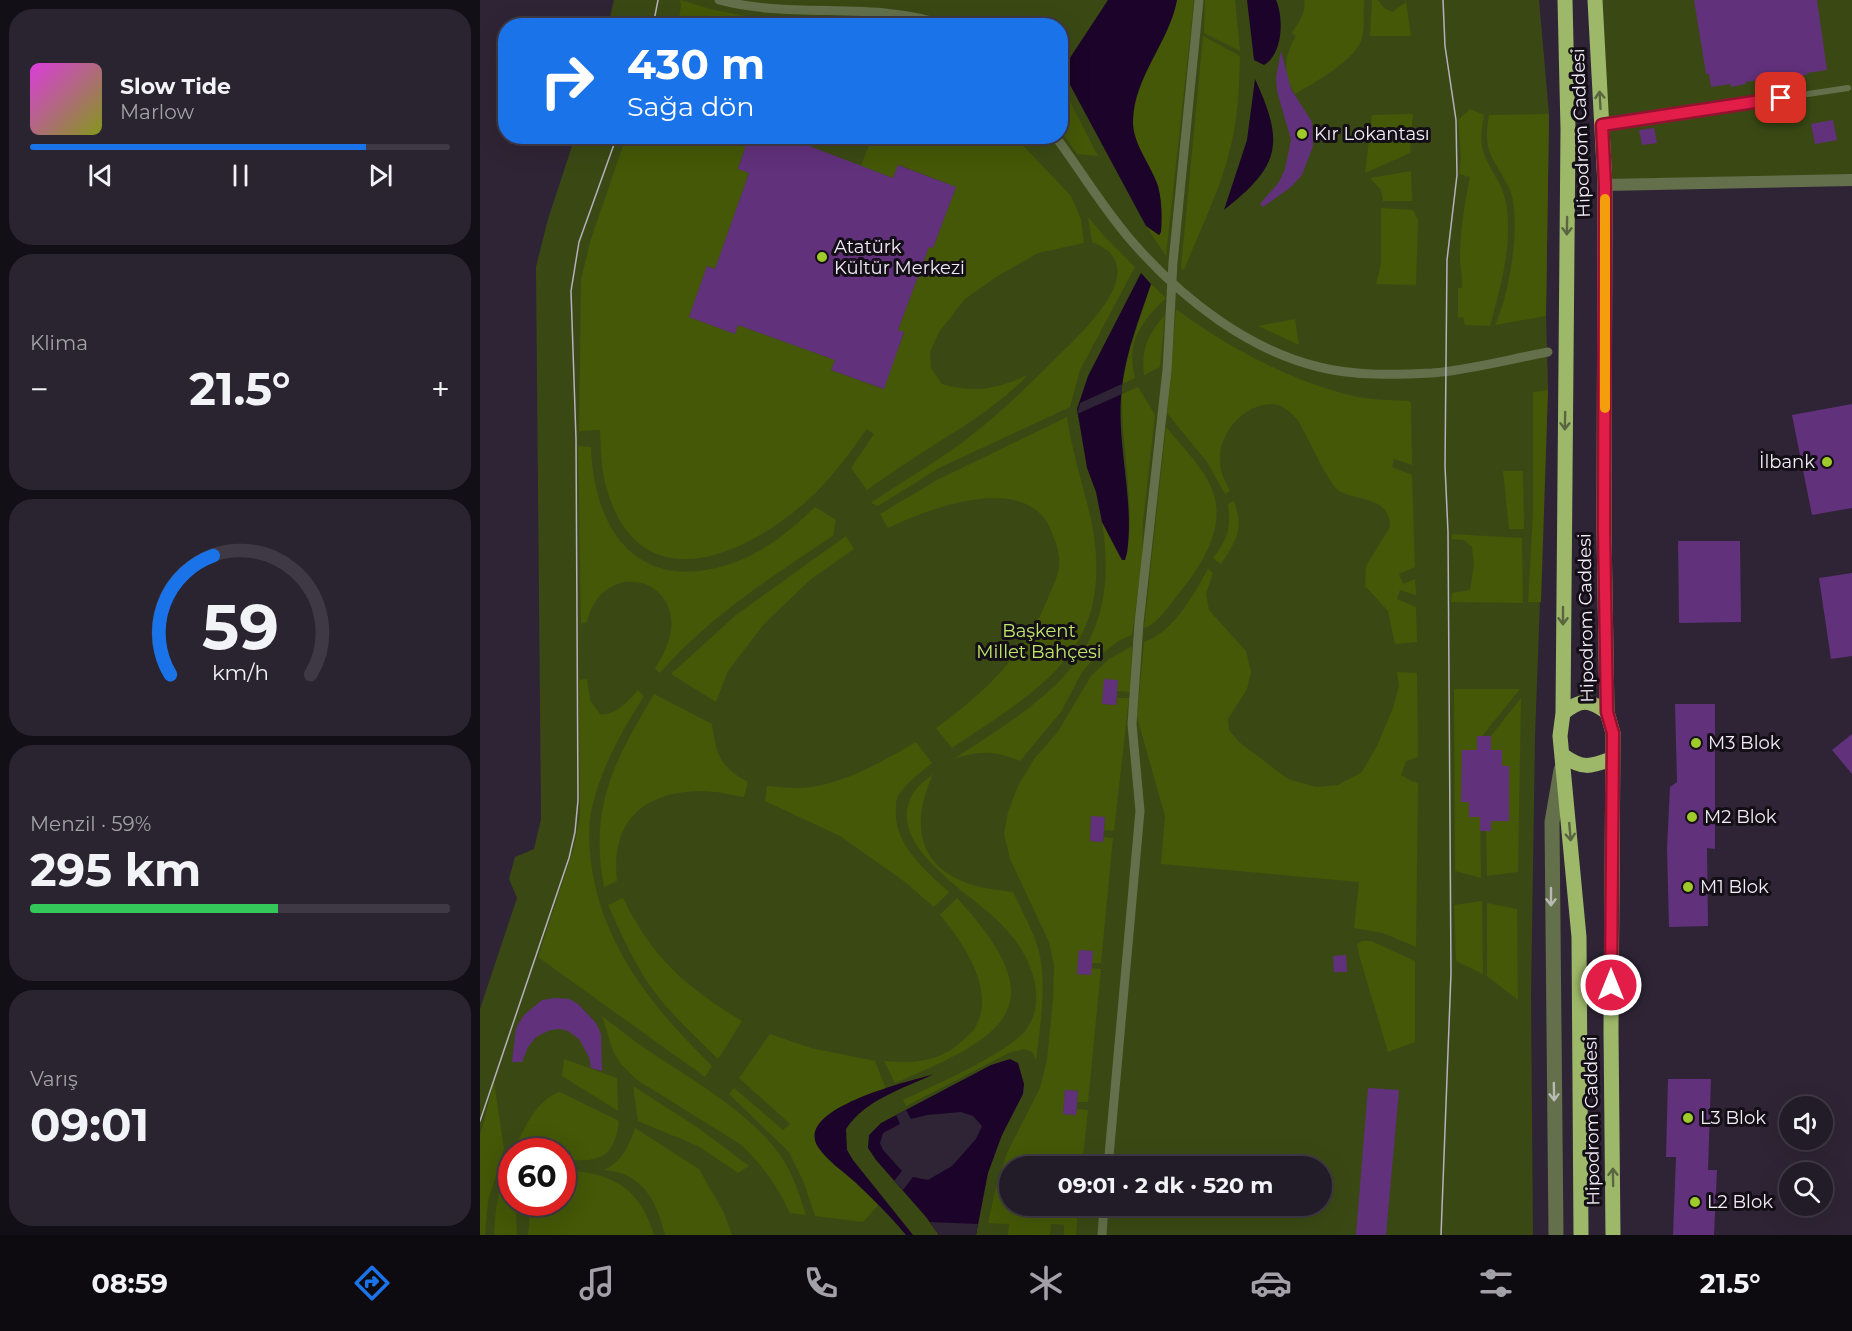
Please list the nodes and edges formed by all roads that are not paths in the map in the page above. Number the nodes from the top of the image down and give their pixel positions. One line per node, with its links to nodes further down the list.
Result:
1 (719, 0): 5 (street)
2 (1199, 0): 11 (street)
3 (1565, 0): 14 (main road, Hipodrom Caddesi, one-way to 14)
4 (1595, 0): 7 (main road, Hipodrom Caddesi, one-way to 4)
5 (933, 18)
6 (1848, 88): 7 (lane)
7 (1602, 125): 10 (main road, Hipodrom Caddesi)
8 (1061, 144): 11 (street)
9 (1852, 180): 10 (street)
10 (1605, 185): 13 (main road, Hipodrom Caddesi)
11 (1172, 282): 12 (street); 17 (street)
12 (1548, 352)
13 (1607, 712): 14 (main road); 16 (main road, Hipodrom Caddesi)
14 (1563, 713): 15 (main road, Hipodrom Caddesi)
15 (1564, 756): 16 (main road); 20 (street, Hipodrom Caddesi, one-way to 20); 21 (main road, Hipodrom Caddesi, one-way to 21)
16 (1611, 759): 22 (main road, Hipodrom Caddesi, one-way to 16)
17 (1109, 1156)
18 (1103, 1216): 19 (street)
19 (1102, 1235)
20 (1556, 1235)
21 (1581, 1235)
22 (1613, 1235)

